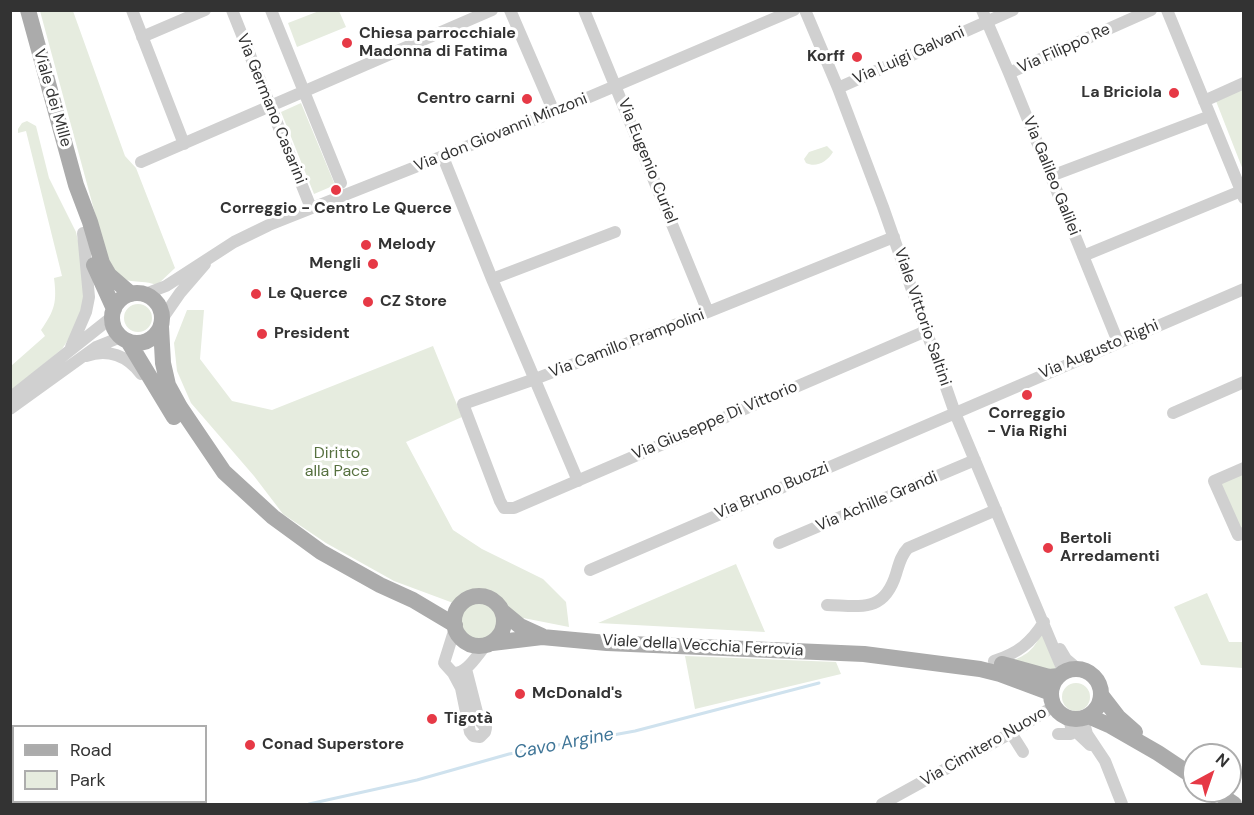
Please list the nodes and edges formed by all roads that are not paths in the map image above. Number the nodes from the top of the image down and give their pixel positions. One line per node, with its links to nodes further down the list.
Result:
1 (28, 10): 30 (main road, Viale dei Mille)
2 (132, 10): 15 (street)
3 (205, 10): 15 (street)
4 (232, 10): 22 (street, Via Germano Casarini)
5 (271, 10): 20 (street)
6 (492, 10): 20 (street)
7 (510, 10): 23 (street)
8 (584, 10): 18 (street, Via Eugenio Curiel)
9 (794, 10): 18 (street, Via don Giovanni Minzoni)
10 (805, 10): 19 (street, Viale Vittorio Saltini)
11 (1013, 10): 14 (street, Via Luigi Galvani)
12 (1151, 10): 16 (street, Via Filippo Re)
13 (1167, 10): 21 (street)
14 (984, 16): 16 (street, Via Galileo Galilei); 19 (street, Via Luigi Galvani)
15 (142, 37): 25 (street)
16 (1009, 73): 28 (street, Via Galileo Galilei)
17 (1244, 83): 21 (street)
18 (616, 86): 23 (street, Via don Giovanni Minzoni); 41 (street, Via Eugenio Curiel)
19 (838, 88): 35 (street, Viale Vittorio Saltini)
20 (305, 92): 22 (street); 29 (street)
21 (1204, 100): 24 (street)
22 (269, 107): 25 (street); 32 (street, Via Germano Casarini)
23 (554, 112): 26 (street, Via don Giovanni Minzoni)
24 (1210, 116): 28 (street); 31 (street)
25 (184, 144): 27 (street)
26 (443, 157): 32 (street, Via don Giovanni Minzoni); 38 (street)
27 (141, 162)
28 (1051, 176): 36 (street, Via Galileo Galilei)
29 (341, 183)
30 (76, 185): 34 (main road, Viale dei Mille); 40 (main road, Viale dei Mille)
31 (1242, 195): 36 (street)
32 (311, 208): 37 (street, Via don Giovanni Minzoni)
33 (615, 232): 38 (street)
34 (83, 233): 42 (main road, Viale dei Mille); 47 (street, Viale dei Mille)
35 (894, 237): 41 (street, Via Camillo Prampolini); 44 (street, Viale Vittorio Saltini)
36 (1083, 256): 46 (street, Via Galileo Galilei)
37 (210, 259): 40 (street, Via don Giovanni Minzoni); 43 (street, Via don Giovanni Minzoni)
38 (492, 279): 49 (street)
39 (1244, 289): 46 (street, Via Augusto Righi)
40 (138, 294): 42 (main road); 43 (main road, Viale dei Mille)
41 (708, 312): 49 (street, Via Camillo Prampolini)
42 (113, 313): 45 (main road, Viale dei Mille); 47 (street)
43 (161, 323): 45 (main road); 56 (main road, Viale della Vecchia Ferrovia)
44 (926, 331): 54 (street, Viale Vittorio Saltini); 59 (street, Via Giuseppe Di Vittorio)
45 (124, 339): 48 (street); 52 (main road, Viale della Vecchia Ferrovia)
46 (1118, 342): 54 (street, Via Augusto Righi)
47 (70, 349): 51 (street)
48 (80, 359): 52 (street); 53 (street)
49 (535, 379): 59 (street); 60 (street, Via Camillo Prampolini)
50 (1244, 382): 55 (street)
51 (10, 398)
52 (167, 407): 56 (main road, Viale della Vecchia Ferrovia)
53 (10, 409)
54 (955, 413): 57 (street, Viale Vittorio Saltini); 64 (street, Via Bruno Buozzi)
55 (1173, 413)
56 (213, 458): 66 (main road, Viale della Vecchia Ferrovia)
57 (975, 460): 61 (street, Viale Vittorio Saltini); 63 (street, Via Achille Grandi)
58 (1244, 468): 62 (street)
59 (578, 481): 60 (street, Via Giuseppe Di Vittorio)
60 (504, 508)
61 (996, 510): 67 (street); 69 (street, Viale Vittorio Saltini)
62 (1244, 533)
63 (779, 543)
64 (590, 570)
65 (467, 599): 66 (main road, Viale della Vecchia Ferrovia); 68 (main road, Viale della Vecchia Ferrovia); 70 (main road)
66 (413, 600): 70 (main road, Viale della Vecchia Ferrovia)
67 (827, 605)
68 (503, 612): 71 (main road, Viale della Vecchia Ferrovia); 72 (main road)
69 (1044, 621): 74 (street); 77 (street, Viale Vittorio Saltini)
70 (455, 627): 72 (main road, Viale della Vecchia Ferrovia); 76 (street)
71 (542, 637): 72 (main road, Viale della Vecchia Ferrovia); 73 (main road, Viale della Vecchia Ferrovia)
72 (489, 644): 75 (street)
73 (864, 654): 74 (main road, Viale della Vecchia Ferrovia); 79 (main road, Viale della Vecchia Ferrovia)
74 (994, 661): 77 (main road, Viale della Vecchia Ferrovia)
75 (466, 669): 76 (street); 76 (street)
76 (453, 673)
77 (1067, 673): 78 (main road); 79 (main road)
78 (1101, 695): 80 (main road); 84 (main road)
79 (1052, 700): 80 (main road); 81 (street, Via Cimitero Nuovo)
80 (1078, 721): 82 (street); 84 (main road); 86 (street)
81 (1011, 733): 83 (street); 87 (street, Via Cimitero Nuovo)
82 (1058, 735)
83 (1023, 752)
84 (1158, 753): 85 (main road)
85 (1182, 769)
86 (1119, 803)
87 (882, 804)

